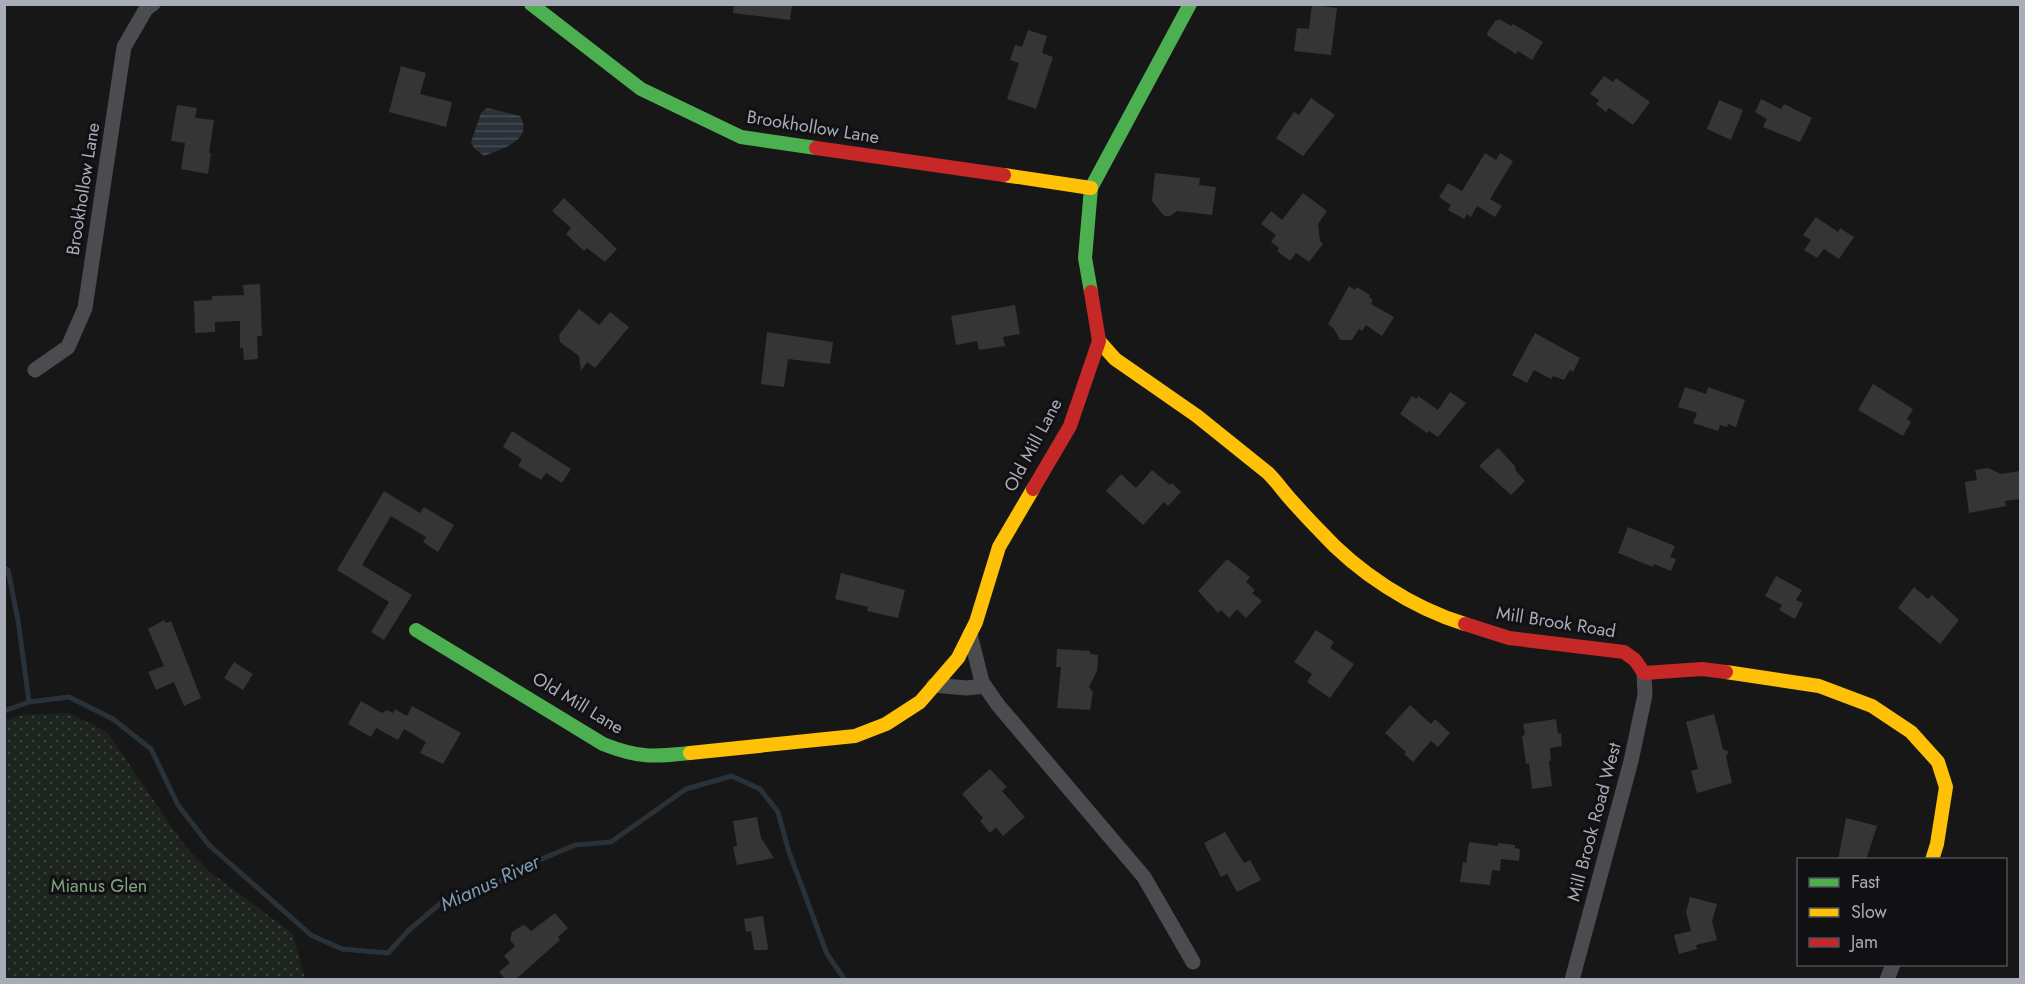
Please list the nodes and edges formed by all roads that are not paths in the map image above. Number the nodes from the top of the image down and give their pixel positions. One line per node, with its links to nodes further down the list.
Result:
1 (153, 4): 6 (street, Brookhollow Lane)
2 (531, 4): 4 (street, Brookhollow Lane)
3 (1190, 4): 4 (street, Old Mill Lane)
4 (1091, 188): 5 (street, Old Mill Lane)
5 (1099, 341): 8 (street, Old Mill Lane); 9 (street, Mill Brook Road)
6 (35, 370)
7 (416, 630): 10 (street, Old Mill Lane)
8 (970, 634): 10 (street, Old Mill Lane); 11 (street)
9 (1644, 673): 12 (street); 14 (street, Mill Brook Road West)
10 (934, 685): 11 (street)
11 (985, 686): 13 (street)
12 (1933, 858)
13 (1193, 962)
14 (1572, 980)

